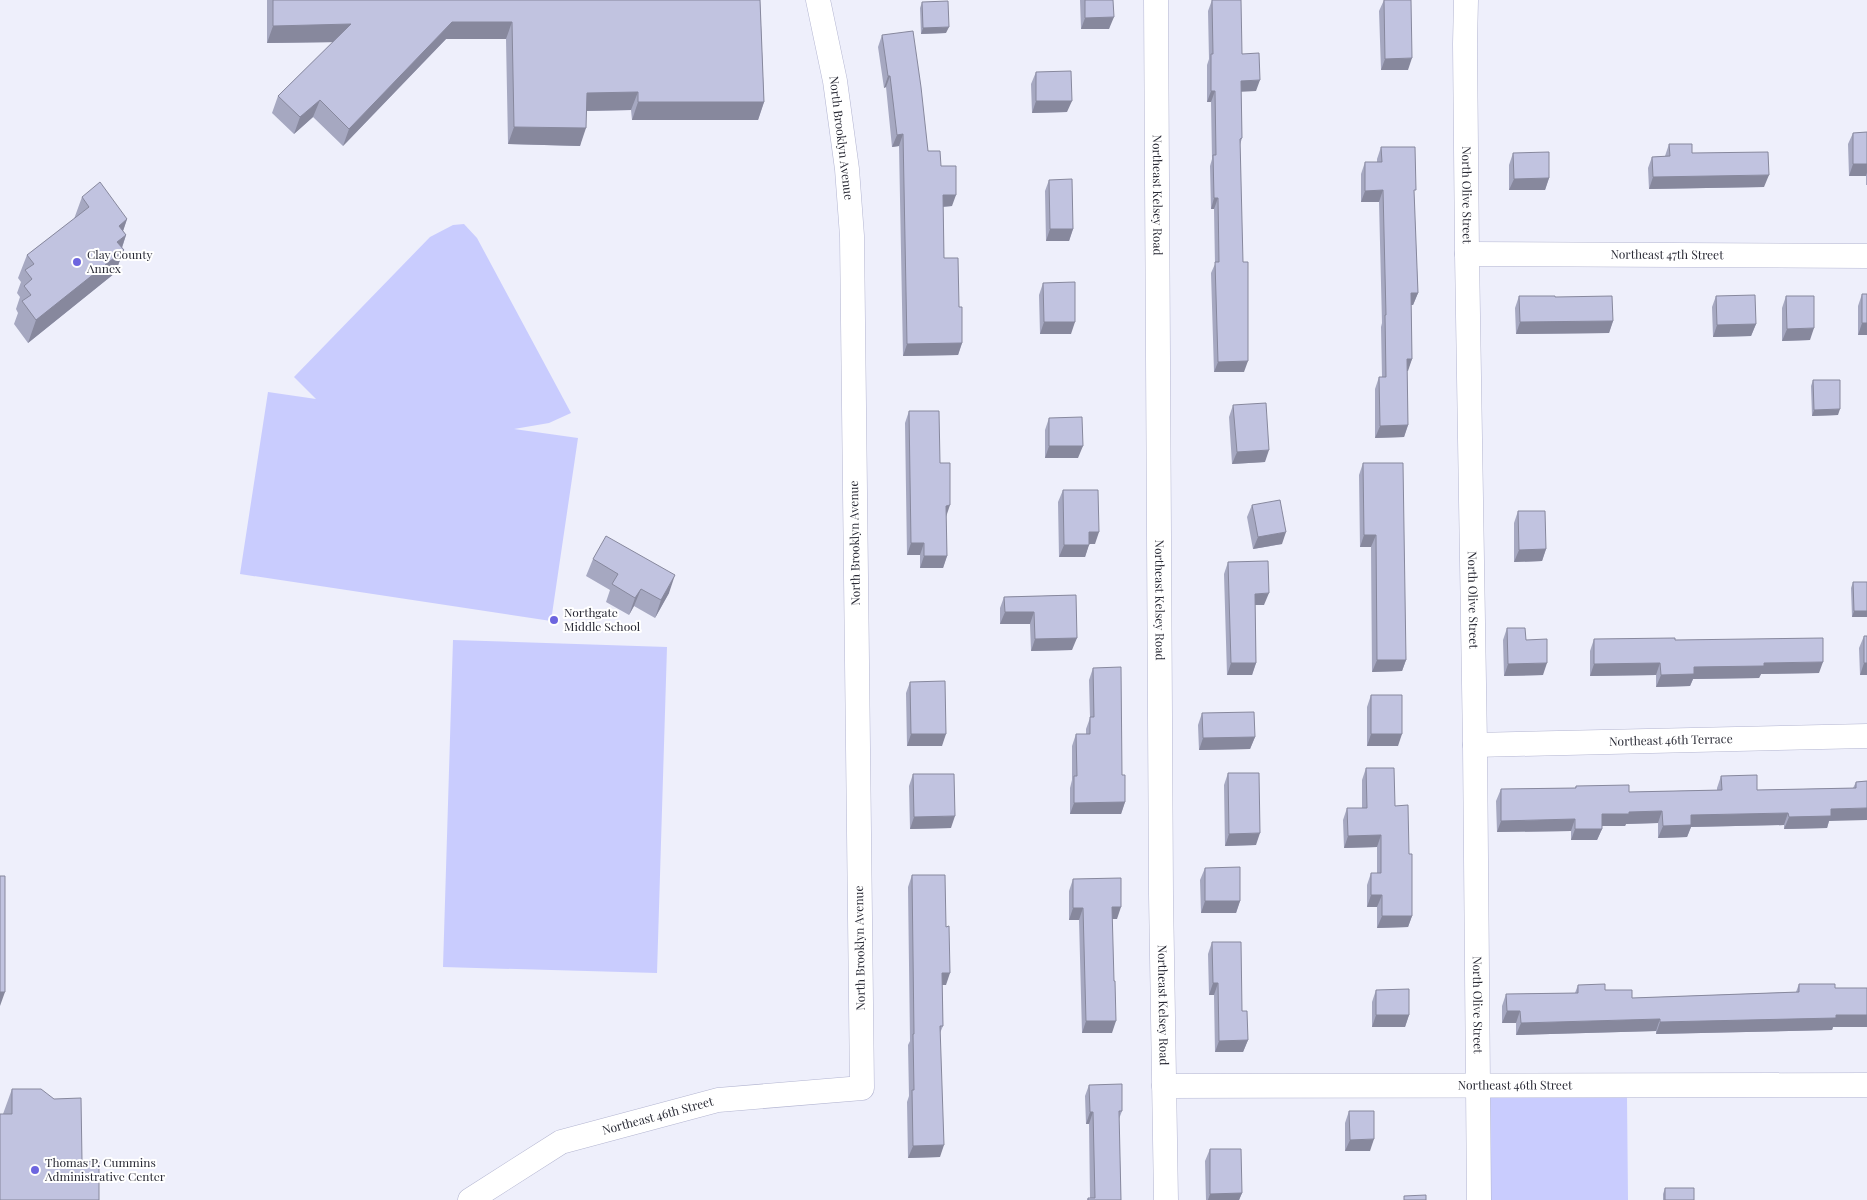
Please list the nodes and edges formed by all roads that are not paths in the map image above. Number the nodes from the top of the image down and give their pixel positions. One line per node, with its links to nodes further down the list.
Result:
1 (818, 0): 11 (street, North Brooklyn Avenue)
2 (1156, 0): 9 (street, Northeast Kelsey Road)
3 (1466, 0): 4 (street, North Olive Street)
4 (1467, 254): 5 (street, Northeast 47th Street); 7 (street, North Olive Street)
5 (1867, 256)
6 (1867, 736): 7 (street, Northeast 46th Terrace)
7 (1475, 745): 10 (street, North Olive Street)
8 (1867, 1085): 10 (street, Northeast 46th Street)
9 (1164, 1086): 10 (street, Northeast 46th Street); 13 (street, Northeast Kelsey Road)
10 (1478, 1086): 14 (street, North Olive Street)
11 (862, 1088): 12 (street, Northeast 46th Street)
12 (470, 1200)
13 (1166, 1200)
14 (1479, 1200)

